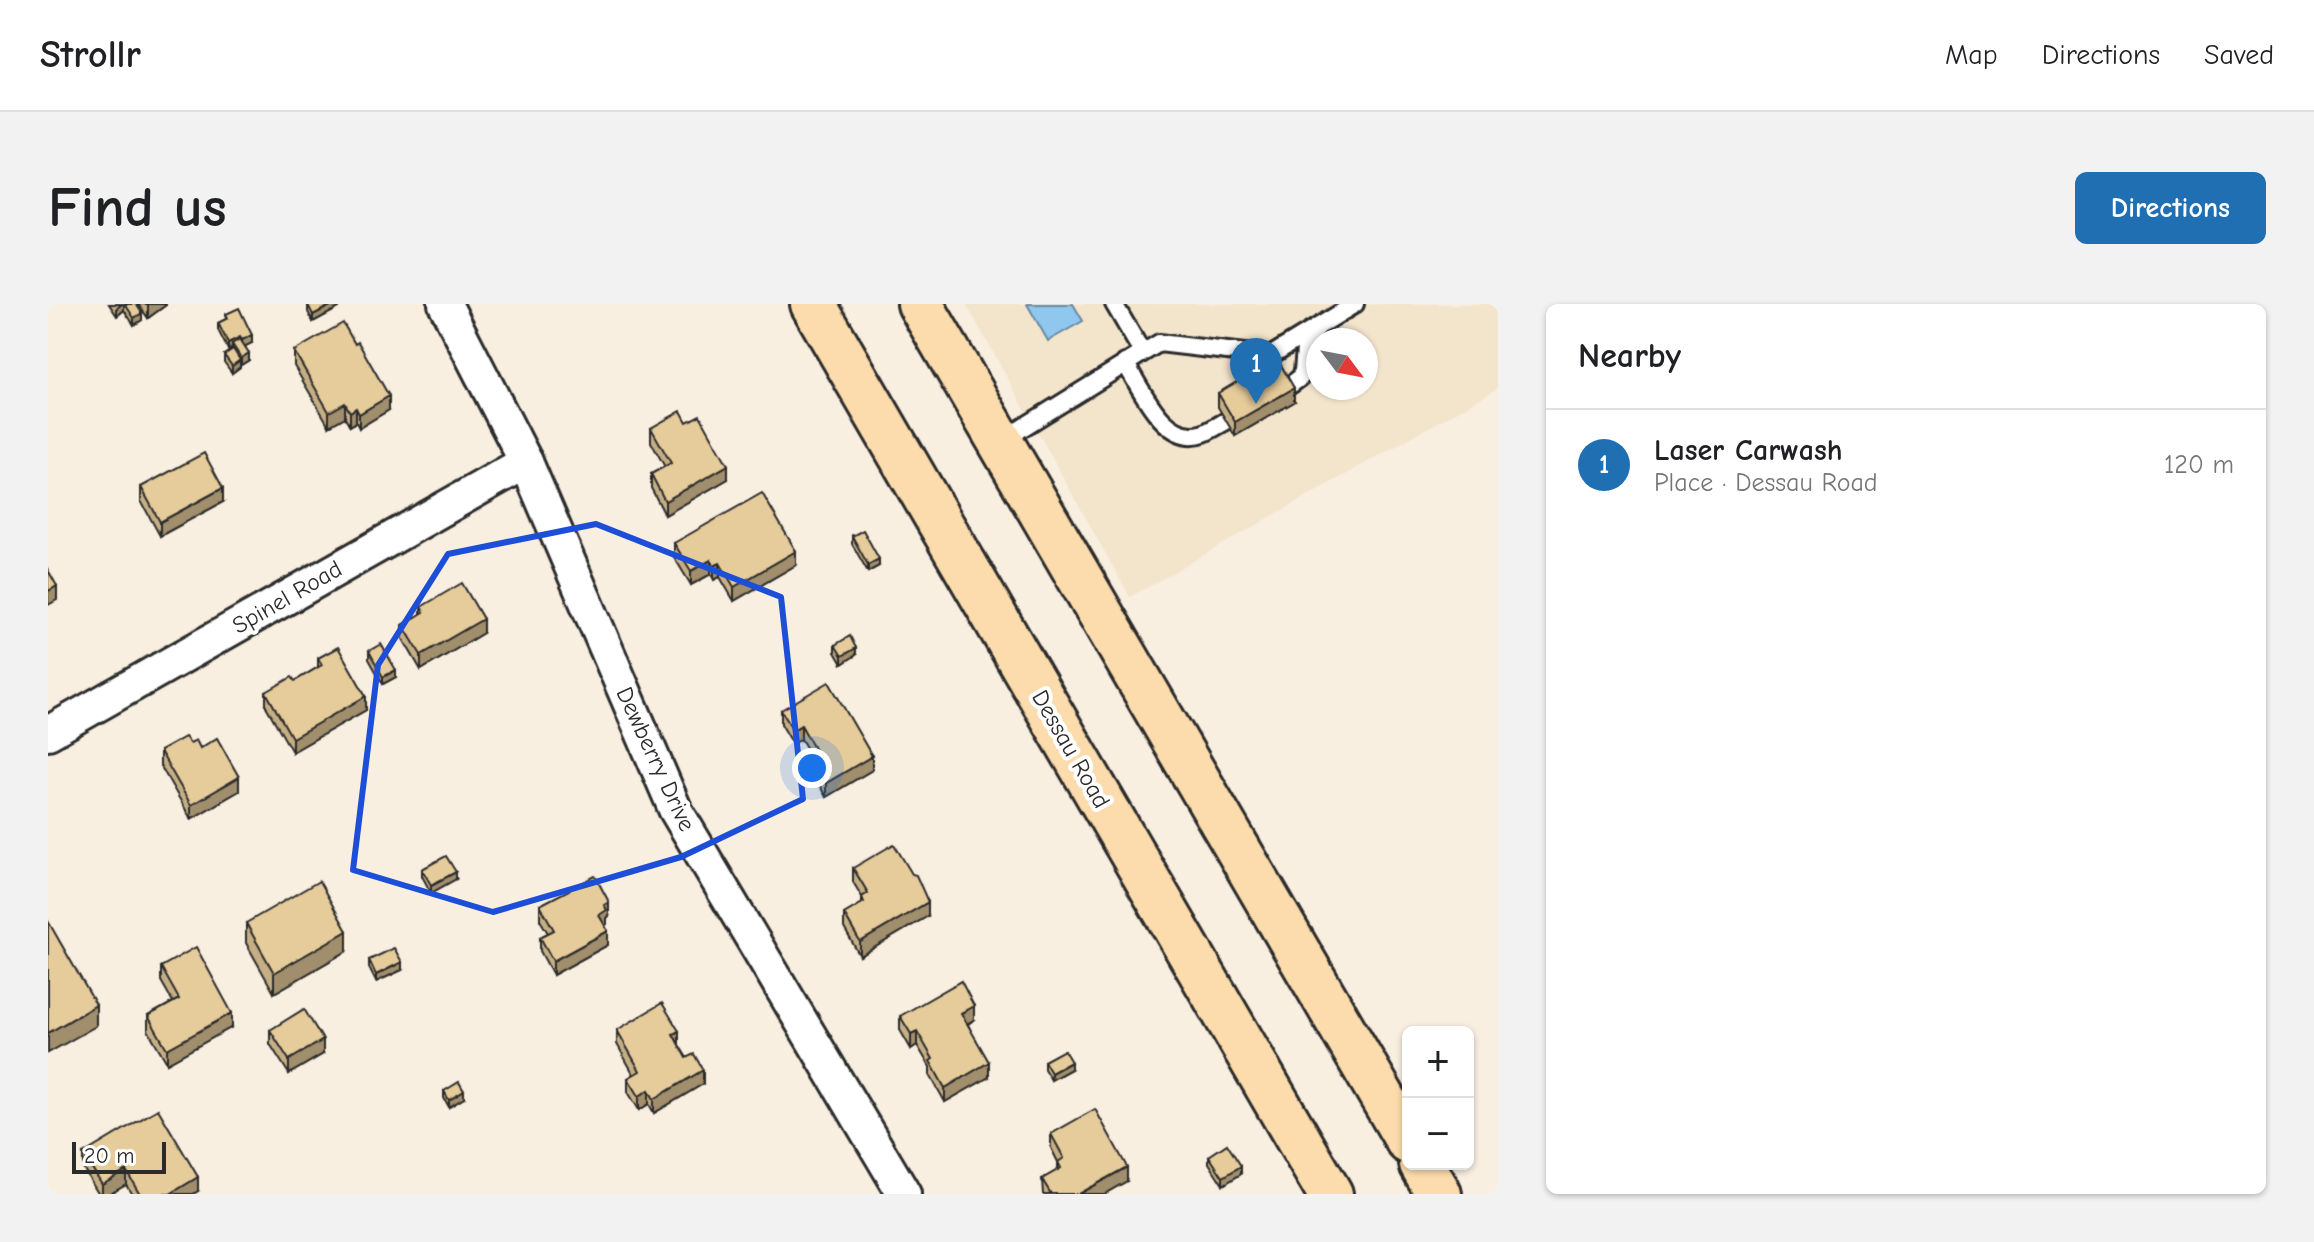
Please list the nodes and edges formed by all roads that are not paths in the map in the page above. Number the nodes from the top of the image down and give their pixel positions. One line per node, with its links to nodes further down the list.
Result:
1 (445, 304): 12 (street, Dewberry Drive)
2 (813, 304): 17 (main road, Dessau Road)
3 (920, 304): 11 (main road)
4 (1114, 304): 7 (lane)
5 (1355, 304): 6 (lane)
6 (1320, 326): 7 (lane); 9 (lane)
7 (1142, 352): 8 (lane)
8 (1125, 363): 10 (lane); 11 (lane)
9 (1286, 388)
10 (1226, 421)
11 (999, 442): 14 (main road)
12 (526, 462): 13 (street, Spinel Road); 16 (street, Dewberry Drive)
13 (48, 733)
14 (1402, 1131)
15 (1425, 1170): 18 (main road)
16 (904, 1194)
17 (1330, 1194)
18 (1439, 1194)

